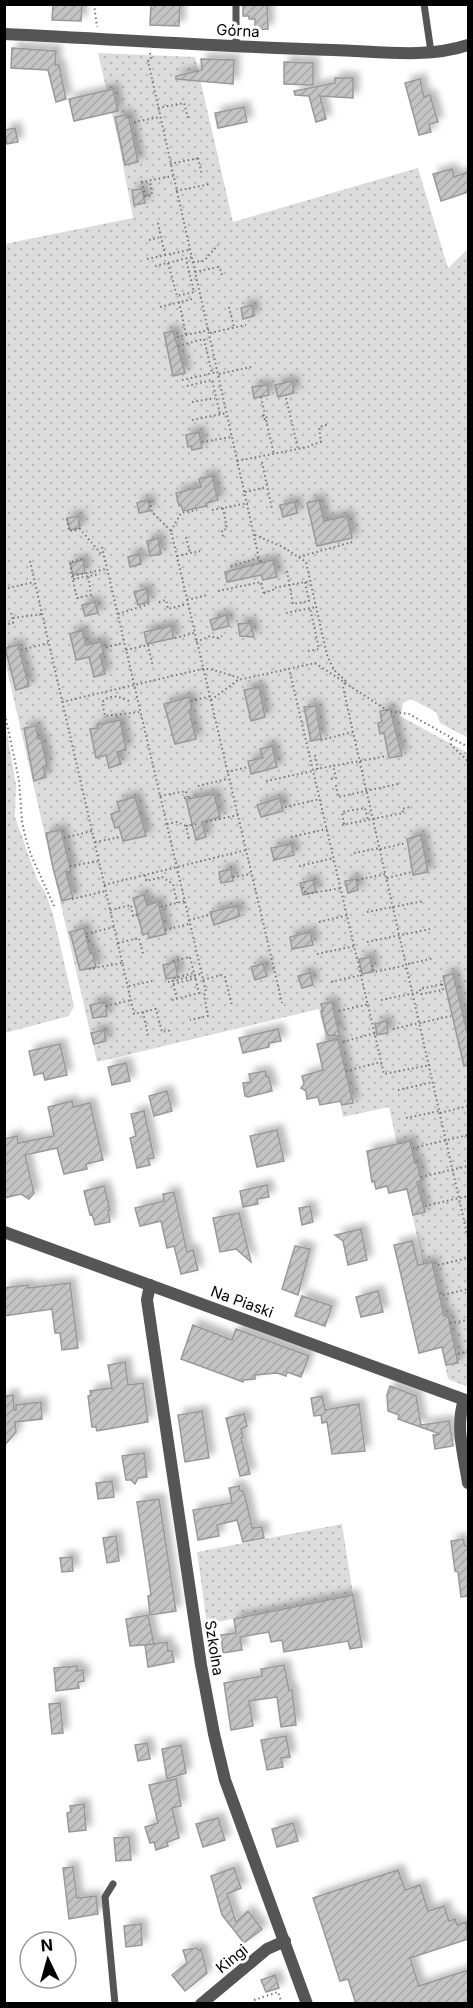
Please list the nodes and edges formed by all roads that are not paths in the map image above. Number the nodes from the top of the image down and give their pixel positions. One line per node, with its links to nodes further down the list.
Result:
1 (236, 4): 5 (lane)
2 (424, 4): 6 (lane)
3 (4, 34): 5 (street, Górna)
4 (468, 45): 6 (street, Górna)
5 (236, 47): 6 (street, Górna)
6 (431, 52)
7 (4, 1232): 8 (street, Na Piaski)
8 (150, 1285): 9 (street, Na Piaski); 12 (street, Szkolna)
9 (466, 1401): 10 (street)
10 (468, 1483)
11 (113, 1884): 13 (lane)
12 (285, 1941): 14 (street, Kingi); 15 (street, Szkolna)
13 (115, 2004)
14 (201, 2004)
15 (307, 2004)

